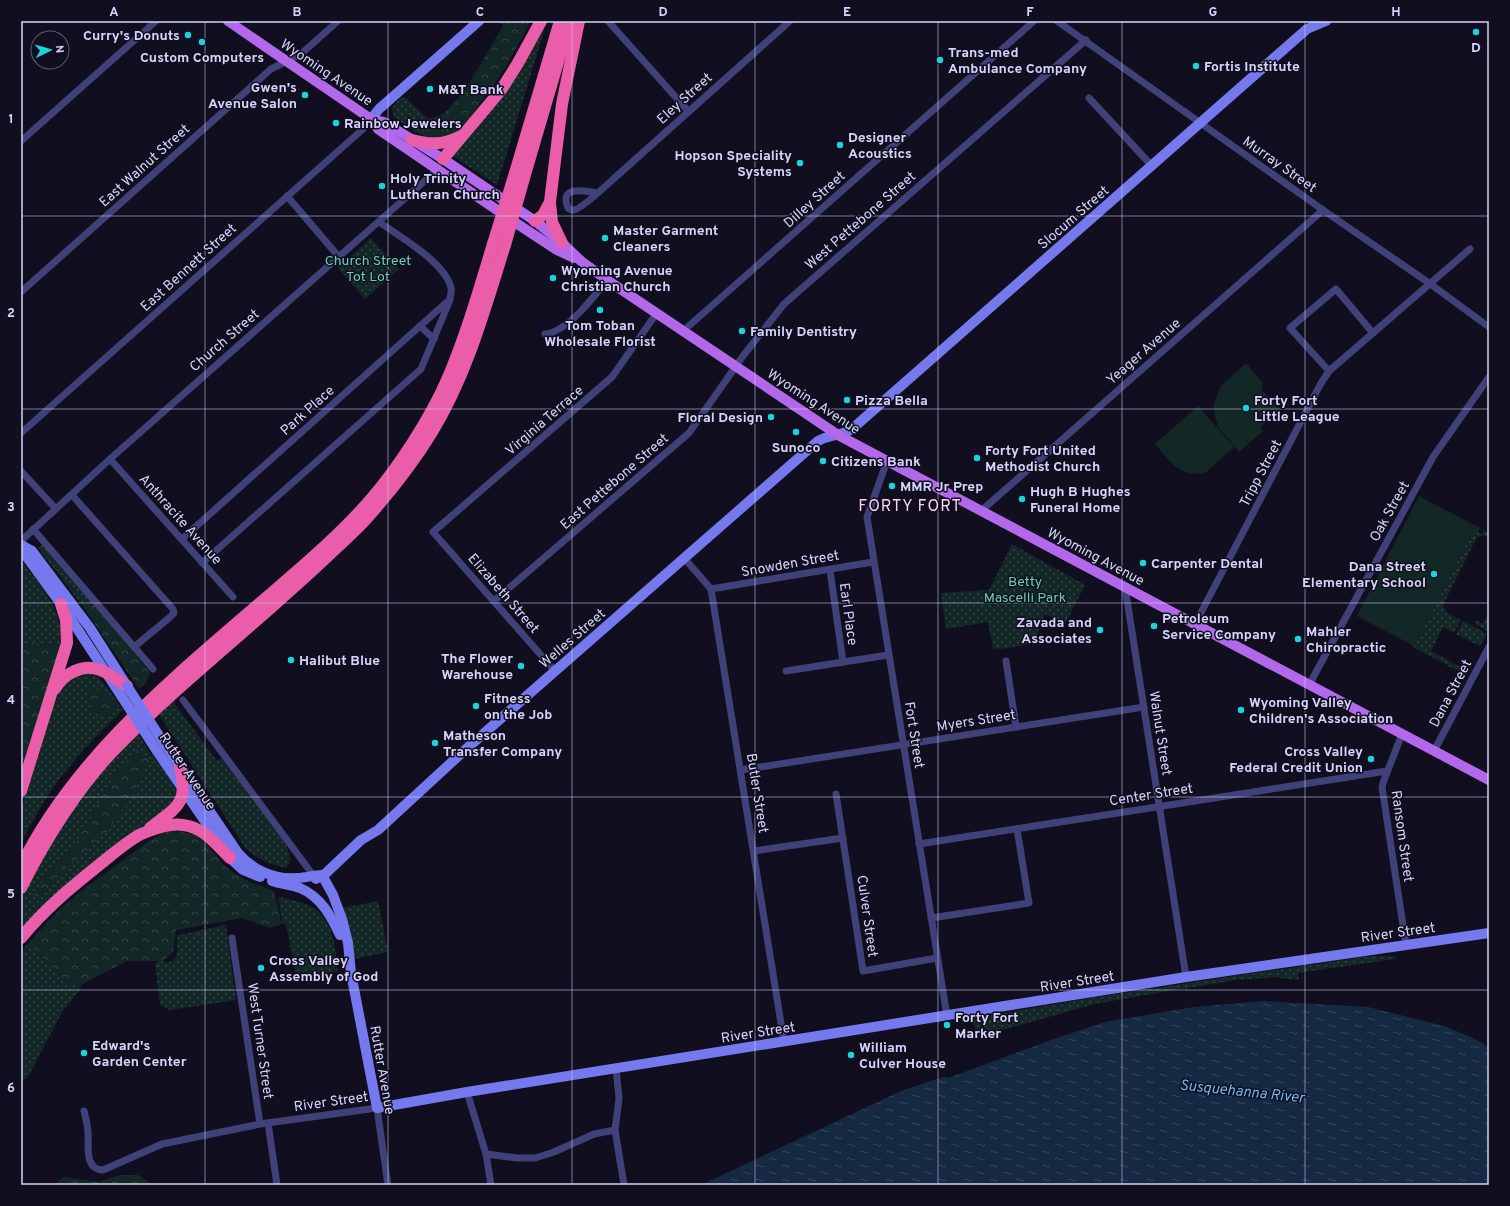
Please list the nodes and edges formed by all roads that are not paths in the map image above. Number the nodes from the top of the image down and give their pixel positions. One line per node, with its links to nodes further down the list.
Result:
1 (156, 21): 20 (street)
2 (228, 21): 13 (main road, Wyoming Avenue)
3 (338, 21): 13 (street, East Walnut Street)
4 (479, 21): 16 (street)
5 (541, 21): 18 (highway)
6 (570, 21): 26 (highway); 32 (highway, bridge)
7 (608, 21): 15 (street)
8 (790, 21): 15 (street, Eley Street)
9 (1034, 21): 43 (street, Dilley Street)
10 (1057, 21): 12 (street, Murray Street)
11 (1326, 21): 17 (street, Slocum Street)
12 (1086, 40): 17 (street, Murray Street); 47 (street, West Pettebone Street)
13 (287, 61): 16 (main road, Wyoming Avenue); 38 (street, East Walnut Street)
14 (1089, 98): 22 (street)
15 (688, 111): 24 (street, Eley Street)
16 (371, 119): 19 (main road, Wyoming Avenue); 23 (main road, Wyoming Avenue); 25 (street, East Bennett Street)
17 (1201, 122): 22 (street, Slocum Street); 27 (street, Murray Street)
18 (464, 135): 19 (highway); 21 (highway)
19 (412, 140): 21 (main road, Wyoming Avenue)
20 (21, 141)
21 (443, 159): 23 (main road, Church Street); 28 (main road, Wyoming Avenue)
22 (1152, 166): 51 (street, Slocum Street)
23 (437, 170): 29 (street, Church Street); 30 (main road, Wyoming Avenue)
24 (596, 193)
25 (287, 196): 34 (street); 50 (street, East Bennett Street)
26 (550, 202): 28 (highway); 31 (highway)
27 (1323, 210): 37 (street, Murray Street); 57 (street, Yeager Avenue)
28 (535, 221): 30 (main road); 31 (main road, Wyoming Avenue)
29 (379, 222): 34 (street, Church Street); 39 (street)
30 (522, 227): 35 (main road, Wyoming Avenue)
31 (562, 243): 35 (main road, Wyoming Avenue)
32 (499, 245): 107 (highway); 110 (highway)
33 (1470, 249): 37 (street, Tripp Street)
34 (339, 257): 52 (street, Church Street)
35 (581, 262): 36 (main road, Wyoming Avenue)
36 (607, 280): 40 (main road, Wyoming Avenue); 45 (street)
37 (1429, 283): 42 (street, Murray Street); 44 (street, Tripp Street)
38 (21, 292)
39 (450, 300): 41 (street, Park Place); 46 (street)
40 (656, 314): 43 (main road, Wyoming Avenue); 59 (street, Virginia Terrace)
41 (420, 326): 46 (street); 60 (street, Park Place)
42 (1489, 327)
43 (682, 332): 47 (main road, Wyoming Avenue)
44 (1373, 333): 48 (street, Tripp Street); 48 (street)
45 (545, 334)
46 (434, 339): 66 (street)
47 (735, 367): 51 (main road, Wyoming Avenue); 71 (street, East Pettebone Street)
48 (1329, 371): 73 (street, Tripp Street)
49 (1489, 376): 83 (street, Oak Street)
50 (21, 433)
51 (838, 435): 53 (main road, Wyoming Avenue); 64 (street, Welles Street)
52 (110, 459): 55 (street, Church Street); 60 (street, Anthracite Avenue)
53 (887, 461): 57 (main road, Wyoming Avenue); 65 (street, Fort Street)
54 (21, 471): 56 (street)
55 (72, 496): 56 (street, Church Street); 75 (street)
56 (56, 509): 58 (street, Church Street)
57 (981, 511): 68 (main road, Wyoming Avenue)
58 (33, 529): 61 (street, Church Street); 75 (street)
59 (433, 532): 71 (street, Elizabeth Street)
60 (182, 539): 66 (street, Anthracite Avenue)
61 (21, 542)
62 (21, 545): 84 (street, Rutter Avenue)
63 (21, 548): 72 (street)
64 (684, 558): 69 (street); 82 (street, Welles Street)
65 (873, 562): 67 (street, Snowden Street); 76 (street, Fort Street)
66 (202, 563): 70 (street, Anthracite Avenue)
67 (830, 570): 69 (street, Snowden Street); 78 (street, Earl Place)
68 (1125, 587): 73 (main road, Wyoming Avenue); 87 (street, Walnut Street)
69 (711, 589): 94 (street, Butler Street)
70 (233, 597)
71 (494, 601): 82 (street, Elizabeth Street)
72 (61, 604): 81 (street); 86 (highway)
73 (1195, 624): 83 (main road, Wyoming Avenue)
74 (1489, 646): 92 (street, Dana Street)
75 (134, 647): 79 (street)
76 (888, 655): 78 (street); 90 (street, Fort Street)
77 (1006, 661): 88 (street)
78 (843, 662): 80 (street)
79 (153, 669)
80 (786, 671)
81 (106, 672): 84 (highway); 86 (highway)
82 (555, 672): 108 (street, Welles Street)
83 (1309, 685): 89 (main road, Wyoming Avenue)
84 (124, 692): 91 (street, Rutter Avenue, bridge)
85 (183, 700): 108 (street, Rutter Avenue)
86 (48, 701): 98 (highway)
87 (1144, 707): 88 (street, Myers Street); 100 (street, Walnut Street)
88 (1016, 727): 90 (street, Myers Street)
89 (1402, 734): 92 (main road, Wyoming Avenue); 95 (street, Ransom Street)
90 (903, 744): 94 (street, Myers Street); 104 (street, Fort Street)
91 (161, 748): 93 (street, Rutter Avenue); 97 (street, Rutter Avenue)
92 (1434, 751): 96 (main road, Wyoming Avenue)
93 (180, 767): 97 (highway); 108 (street, Rutter Avenue)
94 (741, 770): 105 (street, Butler Street)
95 (1387, 771): 100 (street, Center Street); 116 (street, Ransom Street)
96 (1489, 780)
97 (183, 788): 102 (highway); 106 (street, Rutter Avenue)
98 (21, 791)
99 (836, 794): 103 (street, Culver Street)
100 (1159, 806): 101 (street, Center Street); 119 (street, Walnut Street)
101 (1017, 828): 104 (street, Center Street); 111 (street)
102 (141, 835): 106 (highway); 114 (highway)
103 (843, 838): 105 (street); 117 (street, Culver Street)
104 (919, 844): 111 (street, Fort Street)
105 (754, 851): 121 (street, Butler Street)
106 (230, 858): 109 (street, Rutter Avenue)
107 (21, 866)
108 (320, 875): 109 (street, Rutter Avenue); 113 (street, Rutter Avenue); 118 (street, Rutter Avenue)
109 (270, 880): 113 (street)
110 (21, 888)
111 (931, 918): 117 (street, Fort Street)
112 (1489, 933): 116 (street, River Street)
113 (340, 935): 118 (street, Rutter Avenue)
114 (21, 938)
115 (232, 938): 127 (street, West Turner Street)
116 (1406, 945): 119 (street, River Street)
117 (937, 958): 120 (street, Fort Street)
118 (349, 961): 124 (street, Rutter Avenue)
119 (1186, 977): 120 (street, River Street)
120 (947, 1016): 121 (street, River Street)
121 (784, 1042): 122 (street, River Street)
122 (616, 1068): 123 (street, River Street); 128 (street)
123 (467, 1092): 124 (street, River Street); 129 (street)
124 (377, 1108): 126 (street, River Street); 131 (street, Rutter Avenue)
125 (84, 1112): 127 (street, River Street)
126 (268, 1123): 127 (street, River Street); 130 (street)
127 (260, 1124)
128 (615, 1130): 129 (street); 133 (street)
129 (486, 1154): 132 (street)
130 (277, 1185)
131 (388, 1185)
132 (491, 1185)
133 (624, 1185)

